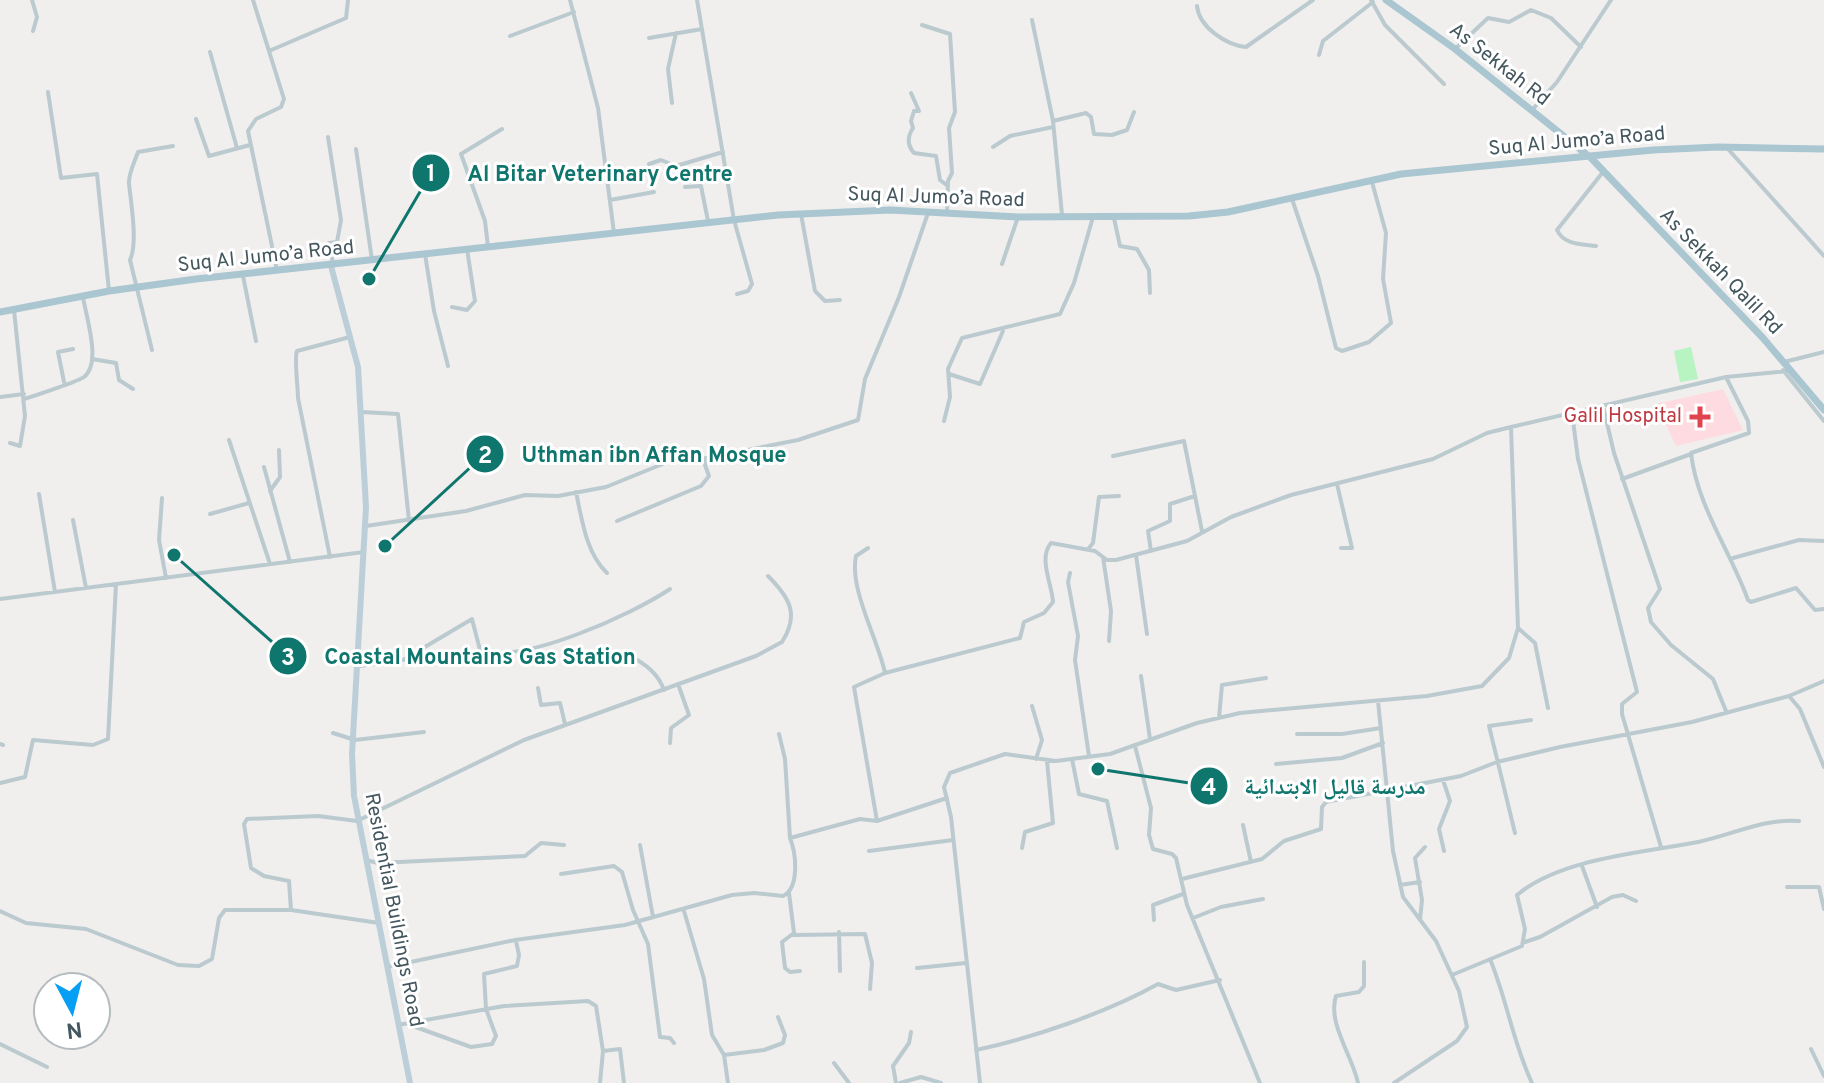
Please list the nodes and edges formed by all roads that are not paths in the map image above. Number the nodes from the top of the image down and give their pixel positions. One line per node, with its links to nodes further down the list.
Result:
1 (32, 0): 15 (street)
2 (253, 0): 21 (street)
3 (348, 0): 21 (street)
4 (570, 0): 11 (street)
5 (697, 0): 14 (street)
6 (1313, 0): 10 (street)
7 (1386, 0): 20 (main road, As Sekkah Rd)
8 (1611, 0): 19 (street)
9 (1373, 1): 23 (street); 24 (street)
10 (1197, 6)
11 (574, 12): 17 (street); 50 (street)
12 (1032, 20): 31 (street)
13 (922, 25): 46 (street)
14 (702, 29): 16 (street); 41 (street)
15 (33, 31)
16 (676, 33): 18 (street); 27 (street)
17 (510, 36)
18 (649, 38)
19 (1581, 47): 20 (street); 28 (street)
20 (1455, 49): 28 (main road, As Sekkah Rd)
21 (269, 51): 34 (street)
22 (210, 52): 38 (street)
23 (1319, 55)
24 (1444, 84)
25 (48, 92): 72 (street)
26 (911, 93): 46 (street)
27 (672, 103)
28 (1532, 110): 42 (main road, As Sekkah Rd)
29 (1134, 112): 31 (street)
30 (196, 119): 38 (street)
31 (1053, 124): 36 (street); 55 (street)
32 (502, 129): 62 (street)
33 (328, 137): 68 (street)
34 (250, 145): 38 (street); 69 (street)
35 (173, 146): 71 (street)
36 (993, 147)
37 (1726, 147): 40 (main road, Suq Al Jumo’a Road); 42 (main road, Suq Al Jumo’a Road); 65 (street)
38 (237, 148)
39 (356, 149): 66 (street)
40 (1824, 149)
41 (723, 152): 43 (street); 58 (street)
42 (1591, 158): 44 (main road, As Sekkah Qalil Rd); 45 (main road, Suq Al Jumo’a Road)
43 (649, 164)
44 (1603, 172): 61 (street); 86 (main road, As Sekkah Qalil Rd)
45 (1371, 179): 49 (main road, Suq Al Jumo’a Road); 49 (street)
46 (948, 186): 52 (street)
47 (685, 187): 59 (street)
48 (654, 192): 50 (street)
49 (1292, 199): 57 (main road, Suq Al Jumo’a Road)
50 (610, 200): 60 (street)
51 (928, 212): 52 (main road, Suq Al Jumo’a Road); 53 (main road, Suq Al Jumo’a Road); 109 (street)
52 (947, 213): 54 (main road, Suq Al Jumo’a Road)
53 (801, 214): 58 (main road, Suq Al Jumo’a Road); 76 (street)
54 (1018, 217): 55 (main road, Suq Al Jumo’a Road); 67 (street)
55 (1063, 217): 56 (main road, Suq Al Jumo’a Road)
56 (1093, 217): 57 (main road, Suq Al Jumo’a Road); 80 (street)
57 (1114, 218): 73 (street)
58 (734, 220): 59 (main road, Suq Al Jumo’a Road); 74 (street)
59 (709, 223): 60 (main road, Suq Al Jumo’a Road)
60 (614, 233): 62 (main road, Suq Al Jumo’a Road)
61 (1596, 246)
62 (488, 247): 63 (main road, Suq Al Jumo’a Road)
63 (467, 249): 64 (main road, Suq Al Jumo’a Road); 77 (street)
64 (425, 254): 66 (main road, Suq Al Jumo’a Road); 88 (street)
65 (1824, 256)
66 (373, 262): 68 (main road, Suq Al Jumo’a Road)
67 (1002, 264)
68 (332, 266): 69 (main road, Suq Al Jumo’a Road); 81 (main road, Residential Buildings Road)
69 (277, 272): 70 (main road, Suq Al Jumo’a Road)
70 (243, 276): 71 (main road, Suq Al Jumo’a Road); 82 (street)
71 (135, 287): 72 (main road, Suq Al Jumo’a Road); 84 (street)
72 (109, 291): 75 (main road, Suq Al Jumo’a Road)
73 (1150, 293)
74 (737, 294)
75 (83, 297): 78 (main road, Suq Al Jumo’a Road); 87 (street)
76 (840, 300)
77 (452, 307)
78 (14, 310): 79 (main road, Suq Al Jumo’a Road); 96 (street)
79 (0, 312)
80 (1003, 331): 91 (street); 91 (street)
81 (352, 336): 99 (main road, Residential Buildings Road); 133 (street)
82 (256, 341)
83 (73, 349): 93 (street)
84 (152, 350)
85 (1824, 352): 89 (street)
86 (1776, 353): 89 (main road, As Sekkah Qalil Rd); 90 (street)
87 (92, 359): 93 (street); 94 (street)
88 (448, 366)
89 (1786, 368): 90 (street); 98 (main road, As Sekkah Qalil Rd); 102 (street)
90 (1772, 370): 92 (street)
91 (949, 374): 101 (street)
92 (1726, 377): 97 (street); 107 (street)
93 (64, 382): 96 (street)
94 (133, 389)
95 (0, 397): 96 (street)
96 (24, 397): 105 (street)
97 (1603, 406): 100 (street); 111 (street)
98 (1824, 410)
99 (362, 412): 122 (street); 124 (main road, Residential Buildings Road)
100 (1572, 413): 103 (street); 173 (street)
101 (944, 421)
102 (1824, 421)
103 (1511, 427): 112 (street); 148 (street)
104 (229, 440): 119 (street)
105 (10, 443)
106 (279, 450): 113 (street)
107 (1691, 453): 111 (street); 135 (street)
108 (1113, 456): 117 (street)
109 (708, 457): 114 (street); 123 (street)
110 (264, 467): 113 (street)
111 (1622, 479): 164 (street)
112 (1337, 484): 125 (street); 128 (street)
113 (270, 491): 136 (street)
114 (576, 492): 122 (street); 138 (street)
115 (39, 494): 145 (street)
116 (1119, 496): 129 (street)
117 (1196, 496): 125 (street); 130 (street)
118 (162, 498): 141 (street)
119 (249, 503): 120 (street); 137 (street)
120 (210, 514)
121 (73, 520): 143 (street)
122 (409, 521): 124 (street)
123 (617, 521)
124 (366, 526): 131 (main road, Residential Buildings Road)
125 (1202, 531): 130 (street)
126 (1824, 541): 135 (street)
127 (868, 548): 153 (street)
128 (1341, 548)
129 (1087, 549): 134 (street); 153 (street)
130 (1151, 551): 132 (street)
131 (366, 552): 133 (street); 152 (main road, Residential Buildings Road)
132 (1136, 555): 134 (street); 149 (street)
133 (330, 557): 136 (street)
134 (1103, 557): 150 (street)
135 (1732, 558): 147 (street)
136 (290, 562): 137 (street)
137 (270, 564): 141 (street)
138 (607, 573)
139 (1070, 573): 179 (street)
140 (768, 576): 157 (street)
141 (166, 578): 142 (street)
142 (116, 584): 143 (street); 187 (street)
143 (86, 588): 145 (street)
144 (670, 589): 152 (street)
145 (55, 592): 146 (street)
146 (0, 599)
147 (1824, 609)
148 (1518, 628): 161 (street); 163 (street)
149 (1147, 634)
150 (1109, 641)
151 (618, 664): 159 (street)
152 (360, 666): 175 (main road, Residential Buildings Road)
153 (885, 673): 191 (street)
154 (1141, 676): 174 (street)
155 (1266, 678): 165 (street)
156 (1824, 681): 160 (street)
157 (678, 684): 159 (street); 176 (street)
158 (538, 688): 167 (street)
159 (664, 690): 167 (street)
160 (1789, 696): 164 (street); 185 (street)
161 (1378, 701): 165 (street); 168 (street)
162 (1032, 706): 180 (street)
163 (1548, 708)
164 (1726, 712): 173 (street)
165 (1219, 718): 174 (street)
166 (1531, 720): 183 (street)
167 (565, 724): 190 (street)
168 (1381, 728): 172 (street); 177 (street)
169 (424, 732): 175 (street)
170 (333, 733): 175 (street)
171 (779, 734): 195 (street)
172 (1297, 734)
173 (1628, 736): 183 (street); 200 (street)
174 (1150, 739): 178 (street)
175 (355, 740): 190 (main road, Residential Buildings Road)
176 (670, 743)
177 (1383, 743): 184 (street); 188 (street)
178 (1135, 746): 179 (street); 209 (street)
179 (1089, 756): 181 (street)
180 (1036, 759): 182 (street); 189 (street)
181 (1072, 759): 182 (street); 202 (street)
182 (1047, 761): 201 (street)
183 (1497, 762): 186 (street); 194 (street)
184 (1276, 764)
185 (1824, 767)
186 (1443, 780): 188 (street); 204 (street)
187 (0, 783)
188 (1388, 791): 206 (street); 211 (street)
189 (947, 798): 191 (street); 196 (street)
190 (357, 821): 205 (main road, Residential Buildings Road); 219 (street)
191 (877, 821): 195 (street)
192 (1799, 821): 200 (street)
193 (1243, 825): 206 (street)
194 (1515, 833)
195 (790, 838): 213 (street)
196 (953, 840): 203 (street); 234 (street)
197 (564, 845): 205 (street)
198 (640, 845): 222 (street)
199 (1425, 847): 210 (street)
200 (1661, 847): 207 (street)
201 (1022, 848)
202 (1117, 848)
203 (869, 851)
204 (1444, 851)
205 (366, 860): 227 (main road, Residential Buildings Road)
206 (1251, 862): 209 (street)
207 (1582, 866): 217 (street); 231 (street)
208 (561, 874): 226 (street)
209 (1182, 879): 214 (street)
210 (1420, 882): 211 (street); 225 (street)
211 (1400, 885): 225 (street)
212 (1787, 887): 218 (street)
213 (789, 893): 221 (street); 229 (street)
214 (1183, 894): 223 (street); 224 (street)
215 (1263, 899): 223 (street)
216 (1636, 901): 217 (street)
217 (1597, 907): 231 (street)
218 (1824, 909)
219 (291, 910): 220 (street); 227 (street)
220 (0, 911)
221 (684, 911): 222 (street); 252 (street)
222 (653, 917): 226 (street)
223 (1193, 918): 240 (street)
224 (1154, 920)
225 (1420, 920): 239 (street)
226 (638, 921): 230 (street); 247 (street)
227 (379, 923): 235 (main road, Residential Buildings Road)
228 (839, 932): 229 (street); 238 (street); 241 (street)
229 (794, 935): 237 (street)
230 (515, 940): 235 (street); 242 (street)
231 (1525, 942): 232 (street)
232 (1490, 959): 239 (street); 267 (street)
233 (1364, 962): 265 (street)
234 (966, 963): 236 (street); 250 (street)
235 (387, 967): 244 (main road, Residential Buildings Road)
236 (917, 968)
237 (800, 971)
238 (840, 971)
239 (1452, 975): 266 (street)
240 (1220, 980): 250 (street); 264 (street)
241 (870, 989)
242 (486, 1009): 245 (street); 245 (street); 251 (street)
243 (778, 1017): 252 (street)
244 (398, 1025): 245 (street); 256 (main road, Residential Buildings Road)
245 (410, 1025)
246 (911, 1032): 261 (street)
247 (674, 1043)
248 (0, 1044): 254 (street)
249 (1811, 1049): 255 (street)
250 (976, 1050): 263 (street)
251 (603, 1051): 257 (street); 258 (street)
252 (724, 1055): 259 (street)
253 (834, 1063): 260 (street)
254 (47, 1067)
255 (1824, 1076)
256 (410, 1083)
257 (600, 1083)
258 (624, 1083)
259 (728, 1083)
260 (849, 1083)
261 (898, 1083): 262 (street)
262 (941, 1083)
263 (980, 1083)
264 (1260, 1083)
265 (1358, 1083)
266 (1394, 1083)
267 (1532, 1083)

